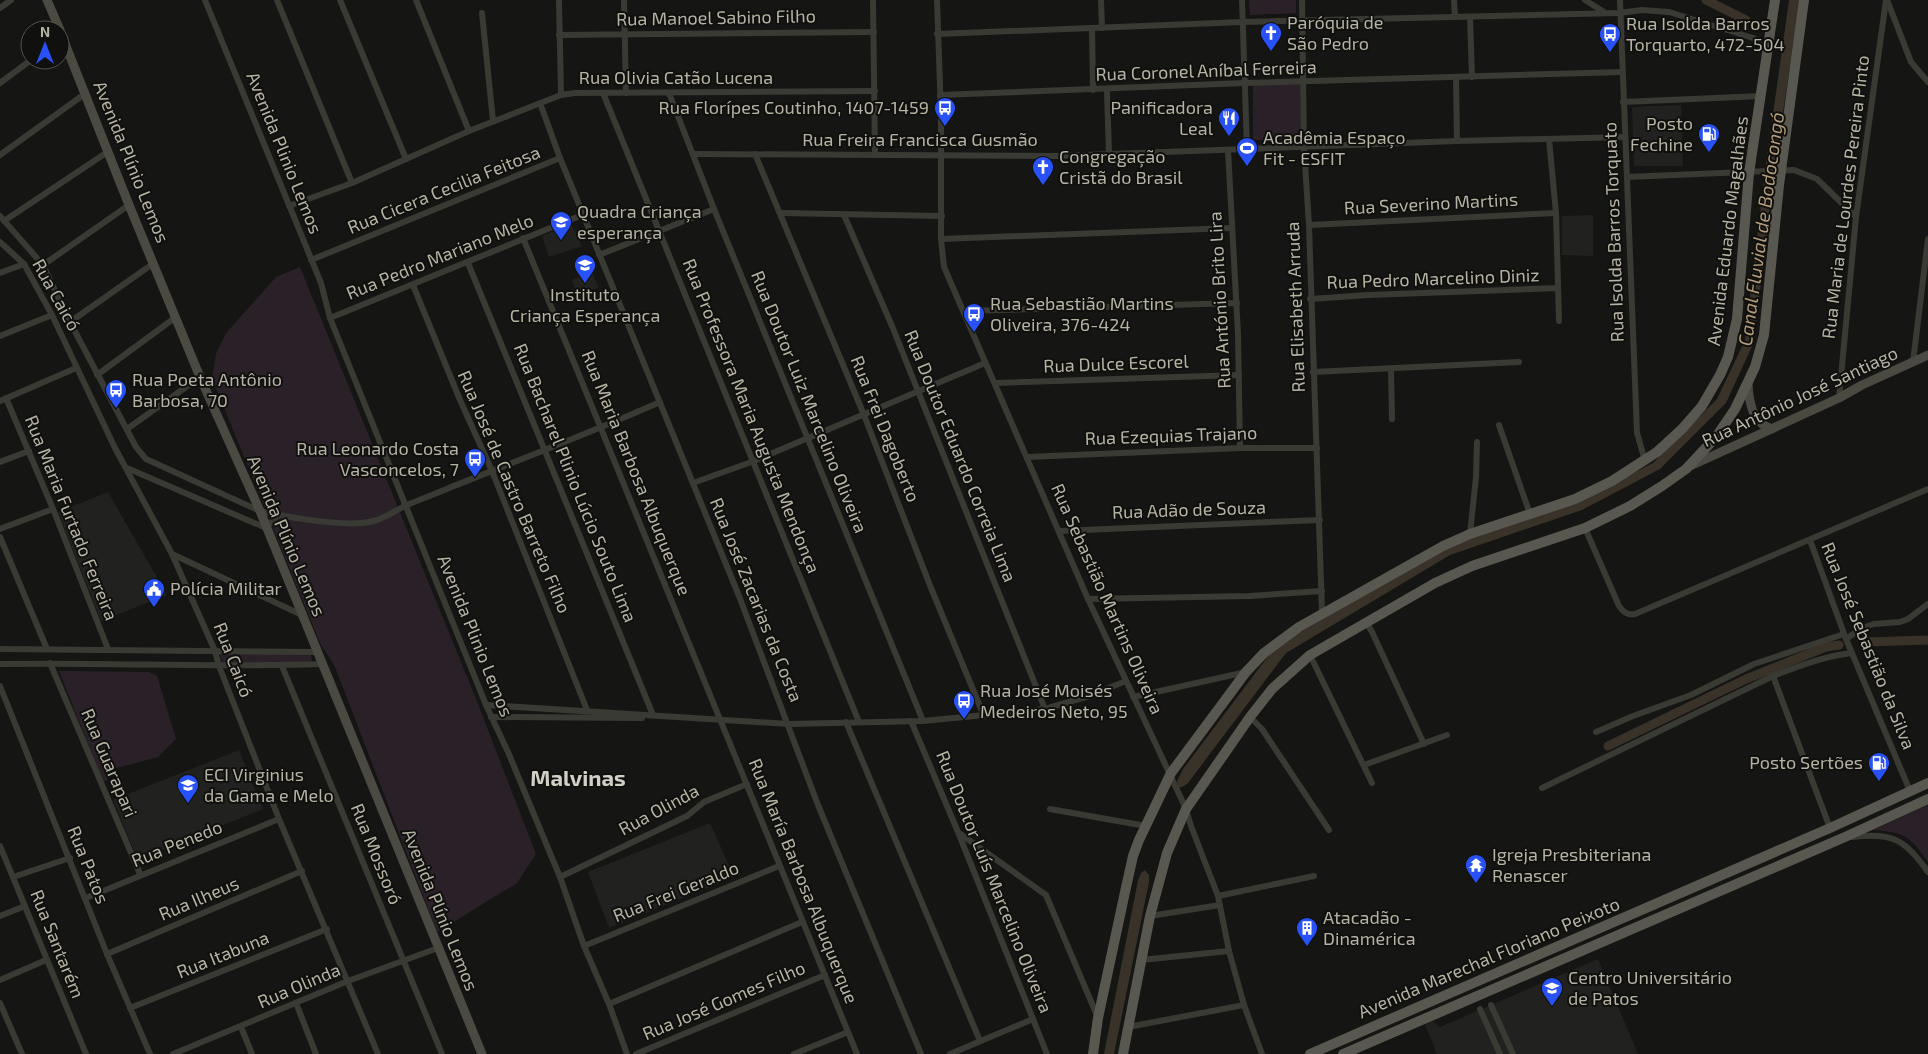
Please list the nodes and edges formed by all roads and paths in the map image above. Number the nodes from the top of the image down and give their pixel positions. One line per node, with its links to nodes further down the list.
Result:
1 (11, 0): 20 (street)
2 (47, 0): 26 (main road, Avenida Plínio Lemos)
3 (205, 0): 79 (street, Avenida Plinio Lemos)
4 (277, 0): 77 (street)
5 (340, 0): 73 (street)
6 (416, 0): 58 (street)
7 (559, 0): 34 (street)
8 (624, 0): 32 (street)
9 (873, 0): 31 (street)
10 (937, 0): 33 (street, Rua Sebastião Martins Oliveira)
11 (1101, 0): 30 (street)
12 (1242, 0): 28 (street)
13 (1302, 0): 27 (street, Rua Elisabeth Arruda)
14 (1454, 0): 24 (street)
15 (1585, 0): 21 (street)
16 (1620, 0): 23 (street, Rua Isolda Barros Torquato)
17 (1775, 0): 35 (main road, Avenida Eduardo Magalhães)
18 (1804, 0): 74 (main road)
19 (1887, 0): 43 (street); 86 (street, Rua Maria de Lourdes Pereira Pinto)
20 (0, 8)
21 (1604, 12): 23 (street); 25 (street)
22 (482, 13): 57 (street)
23 (1619, 13): 35 (street); 38 (street, Rua Isolda Barros Torquato)
24 (1455, 16): 25 (street); 27 (street)
25 (1470, 16): 39 (street)
26 (55, 20)
27 (1302, 21): 28 (street); 42 (street, Rua Elisabeth Arruda)
28 (1242, 22): 30 (street); 44 (street)
29 (1092, 28): 30 (street); 33 (street); 45 (street)
30 (1102, 28)
31 (874, 32): 32 (street, Rua Manoel Sabino Filho); 48 (street)
32 (624, 34): 34 (street, Rua Manoel Sabino Filho); 47 (street)
33 (937, 34): 53 (street, Rua Sebastião Martins Oliveira)
34 (559, 35): 52 (street)
35 (1768, 46): 54 (main road, Avenida Eduardo Magalhães)
36 (70, 55): 49 (main road, Avenida Plínio Lemos)
37 (20, 68): 41 (street)
38 (1622, 72): 39 (street, Rua Coronel Aníbal Ferreira); 55 (street, Rua Isolda Barros Torquato)
39 (1472, 77): 40 (street, Rua Coronel Aníbal Ferreira)
40 (1456, 78): 42 (street, Rua Coronel Aníbal Ferreira); 61 (street)
41 (0, 82)
42 (1303, 82): 44 (street, Rua Coronel Aníbal Ferreira); 62 (street, Rua Elisabeth Arruda)
43 (1928, 82)
44 (1244, 83): 46 (street, Rua Coronel Aníbal Ferreira); 63 (street)
45 (1093, 90): 46 (street, Rua Coronel Aníbal Ferreira); 53 (street, Rua Coronel Aníbal Ferreira)
46 (1107, 90): 68 (street)
47 (626, 92): 50 (street, Rua Olivia Catão Lucena); 51 (street, Rua Olivia Catão Lucena)
48 (876, 92): 51 (street, Rua Olivia Catão Lucena); 70 (street)
49 (86, 93): 65 (main road, Avenida Plínio Lemos); 69 (street)
50 (603, 93): 52 (street, Rua Olivia Catão Lucena); 90 (street, Rua Professora Maria Augusta Mendonça)
51 (670, 93): 66 (street, Rua Doutor Luiz Marcelino Oliveira)
52 (561, 95): 56 (street, Rua Olivia Catão Lucena)
53 (940, 95): 71 (street, Rua Sebastião Martins Oliveira)
54 (1762, 96): 55 (street); 75 (main road, Avenida Eduardo Magalhães)
55 (1623, 102): 59 (street, Rua Isolda Barros Torquato)
56 (540, 104): 57 (street, Rua Olivia Catão Lucena); 72 (street, Rua José Zacarias da Costa)
57 (493, 121): 58 (street, Rua Olivia Catão Lucena)
58 (469, 131): 73 (street, Rua Olivia Catão Lucena)
59 (1625, 137): 60 (street, Rua Freira Francisca Gusmão); 76 (street, Rua Isolda Barros Torquato)
60 (1550, 139): 61 (street, Rua Freira Francisca Gusmão); 84 (street)
61 (1457, 141): 62 (street, Rua Freira Francisca Gusmão)
62 (1304, 148): 63 (street, Rua Freira Francisca Gusmão); 88 (street, Rua Elisabeth Arruda)
63 (1247, 149): 64 (street, Rua Freira Francisca Gusmão)
64 (1228, 150): 68 (street, Rua Freira Francisca Gusmão); 89 (street, Rua António Brito Lira)
65 (109, 151): 78 (main road, Avenida Plínio Lemos); 87 (street)
66 (694, 154): 67 (street, Rua Freira Francisca Gusmão); 80 (street, Rua Doutor Luiz Marcelino Oliveira)
67 (755, 154): 70 (street, Rua Freira Francisca Gusmão); 82 (street, Rua Frei Dagoberto)
68 (1109, 154): 71 (street, Rua Freira Francisca Gusmão)
69 (0, 155)
70 (875, 155): 71 (street, Rua Freira Francisca Gusmão)
71 (942, 156): 85 (street, Rua Sebastião Martins Oliveira)
72 (560, 158): 81 (street, Rua José Zacarias da Costa); 96 (street, Rua Cicera Cecilia Feitosa)
73 (406, 159): 77 (street, Rua Olivia Catão Lucena)
74 (1779, 171): 75 (street); 86 (street); 125 (main road)
75 (1753, 172): 76 (street); 144 (main road, Avenida Eduardo Magalhães)
76 (1627, 177): 144 (street, Rua Isolda Barros Torquato)
77 (352, 183): 79 (street, Rua Olivia Catão Lucena)
78 (129, 205): 97 (main road, Avenida Plínio Lemos); 100 (street)
79 (289, 206): 96 (street, Avenida Plinio Lemos)
80 (714, 209): 90 (street); 136 (street, Rua Doutor Luiz Marcelino Oliveira)
81 (582, 214): 91 (street, Rua Pedro Mariano Melo); 95 (street, Rua José Zacarias da Costa)
82 (780, 214): 83 (street); 130 (street, Rua Frei Dagoberto)
83 (844, 214): 85 (street); 126 (street, Rua Doutor Eduardo Correia Lima)
84 (1556, 214): 88 (street, Rua Severino Martins); 103 (street)
85 (942, 216): 92 (street, Rua Sebastião Martins Oliveira)
86 (1856, 217): 127 (street, Rua Maria de Lourdes Pereira Pinto)
87 (2, 218): 100 (street, Rua Caicó)
88 (1309, 225): 104 (street, Rua Elisabeth Arruda)
89 (1232, 228): 92 (street); 105 (street, Rua António Brito Lira)
90 (658, 230): 95 (street); 143 (street, Rua Professora Maria Augusta Mendonça)
91 (523, 238): 98 (street, Rua Pedro Mariano Melo); 133 (street, Rua Maria Barbosa Albuquerque)
92 (941, 239): 106 (street, Rua Sebastião Martins Oliveira)
93 (1928, 239): 116 (street)
94 (0, 242): 99 (street, Rua Caicó)
95 (599, 255): 129 (street, Rua José Zacarias da Costa)
96 (311, 260): 109 (street, Avenida Plinio Lemos)
97 (154, 263): 108 (main road, Avenida Plínio Lemos); 111 (street)
98 (468, 263): 102 (street, Rua Pedro Mariano Melo); 140 (street, Rua Bacharel Plinio Lúcio Souto Lima)
99 (24, 264): 101 (street); 107 (street, Rua Caicó)
100 (43, 265): 111 (street, Rua Caicó)
101 (0, 273)
102 (413, 285): 109 (street, Rua Pedro Mariano Melo); 148 (street, Rua José de Castro Barreto Filho)
103 (1558, 288): 104 (street, Rua Pedro Marcelino Diniz); 110 (street)
104 (1310, 299): 120 (street, Rua Elisabeth Arruda)
105 (1236, 303): 106 (street); 122 (street, Rua António Brito Lira)
106 (964, 310): 117 (street, Rua Sebastião Martins Oliveira)
107 (52, 315): 112 (street); 118 (street, Rua Caicó)
108 (176, 317): 121 (street); 123 (main road, Avenida Plínio Lemos)
109 (330, 318): 113 (street, Rua Pedro Mariano Melo)
110 (1559, 321)
111 (70, 322): 121 (street, Rua Caicó)
112 (0, 336)
113 (338, 338): 151 (street, Avenida Plinio Lemos)
114 (1928, 355): 116 (main road, Rua Antônio José Santiago)
115 (1518, 362): 119 (street)
116 (1913, 362): 127 (main road, Rua Antônio José Santiago)
117 (985, 363): 124 (street, Rua Sebastião Martins Oliveira); 126 (street)
118 (76, 368): 128 (street); 146 (street, Rua Caicó)
119 (1390, 369): 120 (street); 131 (street)
120 (1313, 372): 139 (street, Rua Elisabeth Arruda)
121 (97, 375): 135 (street, Rua Caicó)
122 (1239, 375): 124 (street, Rua Dulce Escorel); 138 (street, Rua António Brito Lira)
123 (200, 377): 135 (street); 153 (main road, Avenida Plínio Lemos)
124 (994, 383): 142 (street, Rua Sebastião Martins Oliveira)
125 (1748, 384): 134 (main road); 147 (main road)
126 (917, 392): 130 (street); 190 (street, Rua Doutor Eduardo Correia Lima)
127 (1839, 398): 134 (main road, Rua Antônio José Santiago)
128 (3, 399): 141 (street, Rua Maria Furtado Ferreira)
129 (660, 402): 133 (street, Rua Caicó); 149 (street, Rua José Zacarias da Costa)
130 (864, 415): 136 (street); 193 (street, Rua Frei Dagoberto)
131 (1392, 419)
132 (1499, 425): 154 (street)
133 (602, 428): 140 (street, Rua Caicó); 196 (street, Rua Maria Barbosa Albuquerque)
134 (1772, 429): 147 (main road, Rua Antônio José Santiago)
135 (127, 430): 153 (street, Rua Caicó)
136 (809, 437): 143 (street); 198 (street, Rua Doutor Luiz Marcelino Oliveira)
137 (1477, 442): 161 (street)
138 (1240, 448): 139 (street, Rua Ezequias Trajano); 142 (street, Rua Ezequias Trajano)
139 (1317, 448): 156 (street, Rua Elisabeth Arruda)
140 (545, 450): 148 (street, Rua Caicó); 192 (street, Rua Bacharel Plinio Lúcio Souto Lima)
141 (28, 451): 145 (street); 152 (street, Rua Maria Furtado Ferreira)
142 (1027, 457): 160 (street, Rua Sebastião Martins Oliveira)
143 (754, 461): 149 (street); 200 (street, Rua Professora Maria Augusta Mendonça)
144 (1645, 461): 154 (main road, Avenida Eduardo Magalhães)
145 (0, 462)
146 (127, 468): 157 (street); 164 (street, Rua Caicó)
147 (1686, 469): 158 (main road)
148 (492, 471): 151 (street, Rua Caicó); 191 (street, Rua José de Castro Barreto Filho)
149 (693, 483): 201 (street, Rua José Zacarias da Costa)
150 (1928, 489): 163 (street, Rua José Sebastião da Silva)
151 (405, 506): 155 (street, Rua Caicó); 189 (street, Avenida Plinio Lemos)
152 (53, 509): 159 (street); 174 (street, Rua Maria Furtado Ferreira)
153 (260, 511): 155 (street, Rua Caicó); 157 (main road, Avenida Plínio Lemos)
154 (1530, 514): 161 (main road, Avenida Eduardo Magalhães)
155 (278, 515): 157 (street)
156 (1320, 520): 160 (street, Rua Adão de Souza); 165 (street, Rua Elisabeth Arruda)
157 (266, 528): 169 (main road, Avenida Plínio Lemos)
158 (1585, 528): 163 (street, Rua José Sebastião da Silva); 170 (main road)
159 (0, 529)
160 (1060, 531): 166 (street, Rua Sebastião Martins Oliveira)
161 (1470, 534): 168 (main road, Avenida Eduardo Magalhães)
162 (0, 537): 173 (street)
163 (1810, 540): 171 (street, Rua José Sebastião da Silva)
164 (172, 554): 169 (street); 175 (street, Rua Caicó)
165 (1322, 591): 166 (street); 168 (street, Rua Elisabeth Arruda)
166 (1088, 599): 186 (street, Rua Sebastião Martins Oliveira)
167 (1928, 604): 171 (street)
168 (1322, 612): 184 (main road, Avenida Eduardo Magalhães)
169 (302, 615): 176 (main road, Avenida Plínio Lemos)
170 (1366, 622): 178 (main road); 204 (street)
171 (1845, 636): 177 (street, Rua José Sebastião da Silva); 202 (street)
172 (0, 649): 173 (street)
173 (47, 649): 174 (street)
174 (108, 649): 175 (street)
175 (215, 651): 176 (street); 182 (street, Rua Caicó)
176 (317, 652): 181 (main road, Avenida Plínio Lemos)
177 (1852, 653): 185 (street); 211 (street, Rua José Sebastião da Silva)
178 (1310, 655): 195 (main road); 205 (street)
179 (50, 663): 180 (street); 182 (street); 226 (street, Rua Guarapari)
180 (0, 664)
181 (322, 664): 183 (street); 239 (main road, Avenida Plínio Lemos)
182 (219, 666): 183 (street); 215 (street, Rua Caicó)
183 (282, 666): 243 (street, Rua Mossoró)
184 (1246, 672): 188 (street); 206 (main road, Avenida Eduardo Magalhães)
185 (1774, 676): 210 (street); 217 (street)
186 (1126, 681): 188 (street, Rua Sebastião Martins Oliveira); 190 (street)
187 (0, 686): 222 (street, Rua Patos)
188 (1134, 697): 206 (street, Rua Sebastião Martins Oliveira)
189 (486, 705): 191 (street); 194 (street, Avenida Plinio Lemos)
190 (1045, 709): 193 (street)
191 (587, 710): 192 (street)
192 (653, 715): 196 (street)
193 (984, 716): 198 (street)
194 (491, 717): 196 (street); 229 (street, Avenida Plinio Lemos)
195 (1250, 717): 214 (main road); 218 (street)
196 (721, 719): 201 (street); 209 (street, Rua María Barbosa Albuquerque)
197 (912, 721): 198 (street); 200 (street); 219 (street, Rua Doutor Luís Marcelino Oliveira)
198 (923, 721)
199 (846, 722): 200 (street); 201 (street); 260 (street)
200 (859, 722)
201 (789, 724): 275 (street, Rua José Zacarias da Costa)
202 (1596, 732)
203 (1447, 735): 204 (street)
204 (1424, 744): 205 (street)
205 (1364, 765): 207 (street)
206 (1171, 773): 214 (street, Rua Sebastião Martins Oliveira); 216 (main road, Avenida Eduardo Magalhães)
207 (1372, 783)
208 (1928, 783): 211 (main road, Avenida Marechal Floriano Peixoto)
209 (747, 784): 223 (street, Rua María Barbosa Albuquerque); 229 (street, Rua Olinda)
210 (1542, 788)
211 (1910, 791): 217 (main road, Avenida Marechal Floriano Peixoto)
212 (1928, 799): 220 (main road, Avenida Marechal Floriano Peixoto)
213 (1050, 809): 216 (street)
214 (1186, 809): 230 (street, Rua Sebastião Martins Oliveira); 235 (main road)
215 (279, 819): 224 (street, Rua Caicó); 226 (street, Rua Penedo)
216 (1146, 826): 255 (main road, Avenida Eduardo Magalhães)
217 (1830, 828): 281 (main road, Avenida Marechal Floriano Peixoto)
218 (1329, 830)
219 (958, 832): 255 (street); 256 (street, Rua Doutor Luís Marcelino Oliveira)
220 (1845, 837): 225 (street); 282 (main road, Avenida Marechal Floriano Peixoto)
221 (1, 849): 228 (street, Rua Santarém)
222 (70, 858): 228 (street); 231 (street, Rua Patos)
223 (779, 866): 236 (street, Rua María Barbosa Albuquerque); 238 (street, Rua Frei Geraldo)
224 (302, 871): 237 (street, Rua Caicó); 241 (street, Rua Ilheus)
225 (1928, 872)
226 (140, 874): 231 (street, Rua Penedo)
227 (1314, 876): 230 (street)
228 (13, 877): 233 (street, Rua Santarém)
229 (560, 877): 238 (street, Avenida Plinio Lemos)
230 (1218, 896): 232 (street, Rua Sebastião Martins Oliveira)
231 (86, 898): 241 (street, Rua Patos)
232 (1220, 905): 235 (street); 240 (street, Rua Sebastião Martins Oliveira)
233 (25, 906): 234 (street); 242 (street, Rua Santarém)
234 (0, 916)
235 (1150, 916): 244 (main road)
236 (802, 922): 245 (street, Rua María Barbosa Albuquerque); 250 (street)
237 (327, 929): 247 (street, Rua Caicó); 253 (street, Rua Itabuna)
238 (584, 946): 250 (street)
239 (438, 948): 243 (street, Rua Olinda); 270 (main road, Avenida Plínio Lemos)
240 (1229, 951): 244 (street); 251 (street, Rua Sebastião Martins Oliveira)
241 (107, 954): 253 (street, Rua Patos)
242 (46, 960): 246 (street); 263 (street, Rua Santarém)
243 (404, 960): 247 (street, Rua Olinda); 269 (street, Rua Mossoró)
244 (1141, 960): 258 (main road)
245 (825, 975): 259 (street, Rua María Barbosa Albuquerque); 272 (street, Rua José Gomes Filho)
246 (0, 980)
247 (348, 981): 249 (street, Rua Olinda); 268 (street, Rua Caicó)
248 (0, 1003): 262 (street)
249 (296, 1004): 257 (street, Rua Olinda); 267 (street)
250 (609, 1004): 271 (street)
251 (1244, 1005): 258 (street); 280 (street, Rua Sebastião Martins Oliveira)
252 (1491, 1005): 284 (street)
253 (130, 1008): 264 (street, Rua Patos)
254 (1480, 1009): 283 (street)
255 (1098, 1018): 278 (main road, Avenida Eduardo Magalhães)
256 (1033, 1019): 260 (street); 277 (street, Rua Doutor Luís Marcelino Oliveira)
257 (241, 1027): 261 (street, Rua Olinda); 266 (street)
258 (1128, 1027): 279 (main road)
259 (848, 1032): 273 (street); 274 (street, Rua María Barbosa Albuquerque)
260 (980, 1041): 276 (street)
261 (187, 1051): 265 (street, Rua Olinda)
262 (22, 1054)
263 (86, 1054)
264 (150, 1054)
265 (174, 1054)
266 (252, 1054)
267 (316, 1054)
268 (378, 1054)
269 (442, 1054)
270 (482, 1054)
271 (627, 1054)
272 (636, 1054)
273 (794, 1054)
274 (857, 1054)
275 (922, 1054)
276 (950, 1054)
277 (1047, 1054)
278 (1093, 1054)
279 (1123, 1054)
280 (1262, 1054)
281 (1310, 1054)
282 (1343, 1054)
283 (1500, 1054)
284 (1513, 1054)

